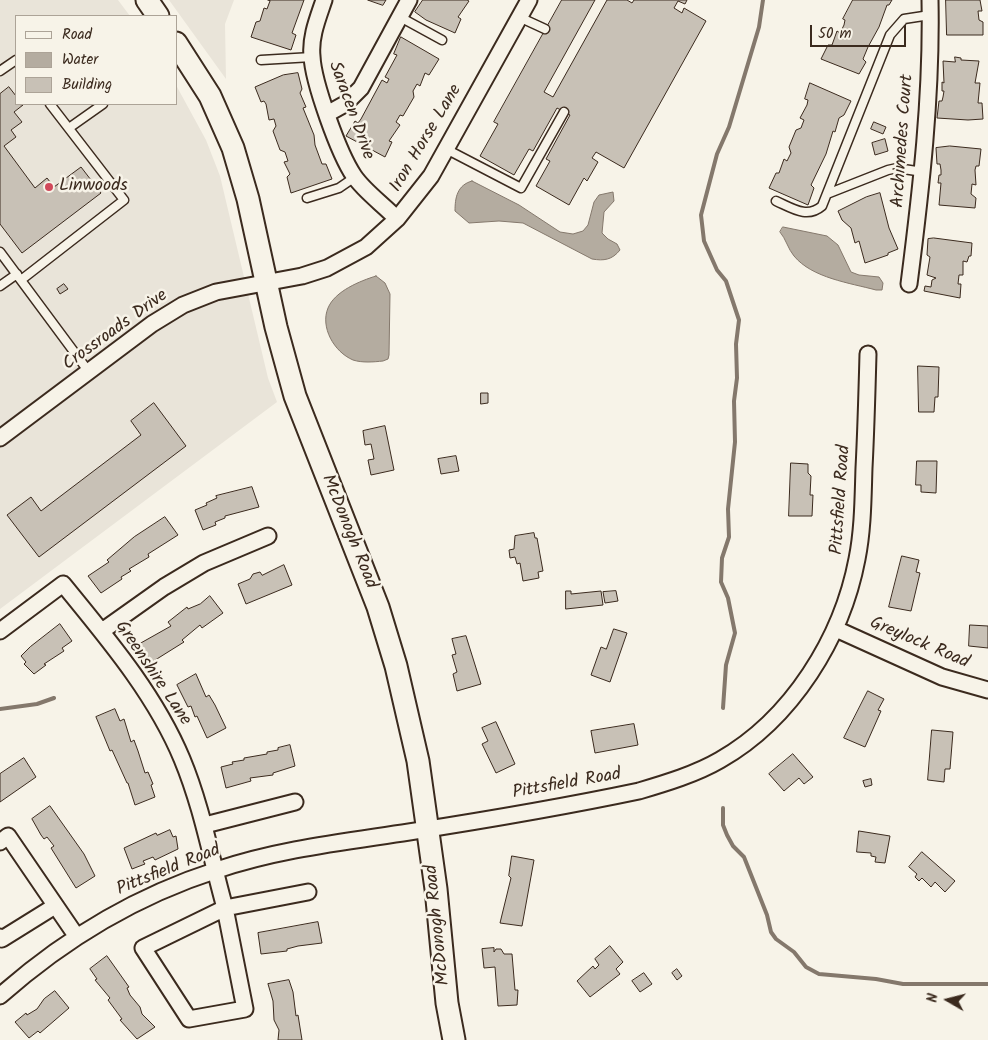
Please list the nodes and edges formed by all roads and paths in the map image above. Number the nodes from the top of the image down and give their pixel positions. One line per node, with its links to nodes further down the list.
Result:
1 (147, 0): 6 (main road)
2 (324, 0): 12 (street, Saracen Drive)
3 (410, 0): 7 (street)
4 (529, 0): 8 (street, Iron Horse Lane)
5 (930, 7): 22 (street, Archimedes Court); 24 (lane)
6 (157, 15)
7 (400, 17): 10 (lane); 19 (street)
8 (519, 17): 9 (lane); 21 (street, Iron Horse Lane)
9 (545, 30)
10 (442, 40)
11 (178, 47): 30 (main road, McDonogh Road)
12 (312, 57): 13 (lane); 19 (street, Saracen Drive)
13 (261, 60)
14 (15, 61): 15 (lane)
15 (0, 71)
16 (51, 105): 20 (lane)
17 (102, 105): 20 (lane)
18 (564, 112): 21 (lane)
19 (327, 114): 23 (street, Saracen Drive)
20 (69, 128): 29 (lane)
21 (446, 149): 27 (street, Iron Horse Lane)
22 (923, 172): 24 (lane); 31 (street, Archimedes Court)
23 (355, 177): 25 (lane); 27 (street, Saracen Drive)
24 (827, 194): 26 (lane)
25 (306, 198)
26 (776, 201)
27 (397, 219): 30 (street, Iron Horse Lane)
28 (0, 252): 29 (lane)
29 (19, 277): 32 (lane); 34 (lane)
30 (267, 283): 34 (street, Crossroads Drive); 43 (main road, McDonogh Road)
31 (909, 284)
32 (0, 286)
33 (868, 354): 37 (street, Pittsfield Road)
34 (89, 372): 35 (street, Crossroads Drive)
35 (0, 438)
36 (268, 536): 39 (street)
37 (836, 628): 40 (street, Greylock Road); 43 (street, Pittsfield Road)
38 (0, 631): 39 (street, Greenshire Lane)
39 (102, 632): 42 (street, Greenshire Lane)
40 (988, 690)
41 (295, 802): 42 (street)
42 (205, 825): 45 (street, Greenshire Lane)
43 (428, 829): 45 (street, Pittsfield Road); 52 (main road, McDonogh Road)
44 (0, 842): 47 (street)
45 (215, 870): 48 (street, Greenshire Lane); 50 (street, Pittsfield Road)
46 (308, 892): 48 (street)
47 (56, 906): 49 (street); 50 (street)
48 (225, 908): 48 (street)
49 (0, 937)
50 (77, 937): 51 (street, Pittsfield Road)
51 (0, 996)
52 (454, 1040)

